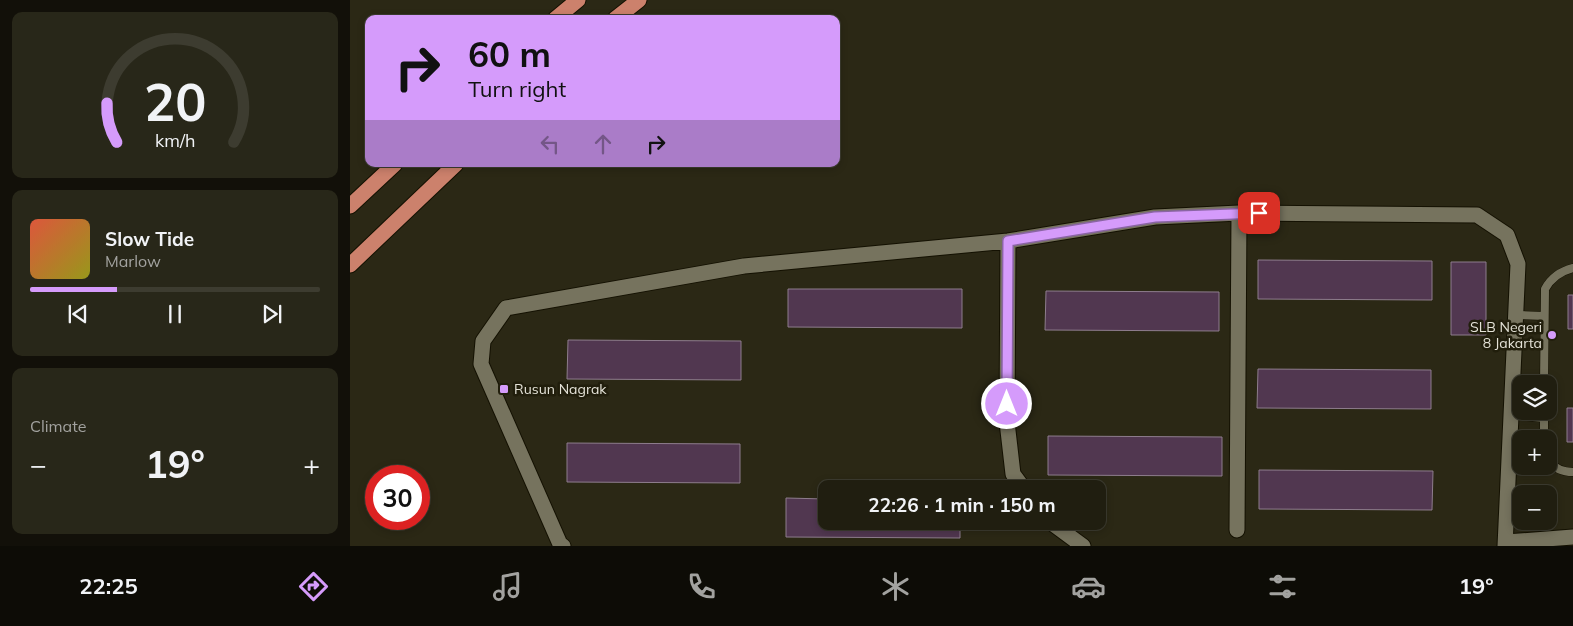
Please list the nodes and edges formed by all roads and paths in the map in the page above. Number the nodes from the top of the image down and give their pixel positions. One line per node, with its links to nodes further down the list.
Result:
1 (578, 0): 3 (highway)
2 (639, 0): 4 (highway)
3 (560, 15)
4 (620, 15)
5 (392, 167): 7 (highway)
6 (453, 167): 10 (highway)
7 (350, 206)
8 (1239, 213): 9 (street); 12 (street); 20 (street)
9 (1008, 241): 18 (street); 23 (street)
10 (350, 265)
11 (1573, 268): 13 (lane)
12 (1516, 315): 13 (lane); 15 (street)
13 (1544, 316): 14 (lane)
14 (1544, 375)
15 (1511, 415): 22 (street)
16 (1557, 469): 17 (lane)
17 (1573, 472)
18 (1017, 480)
19 (1061, 530): 24 (street)
20 (1237, 530)
21 (1573, 537): 22 (street)
22 (1506, 544)
23 (563, 546)
24 (1083, 546)

